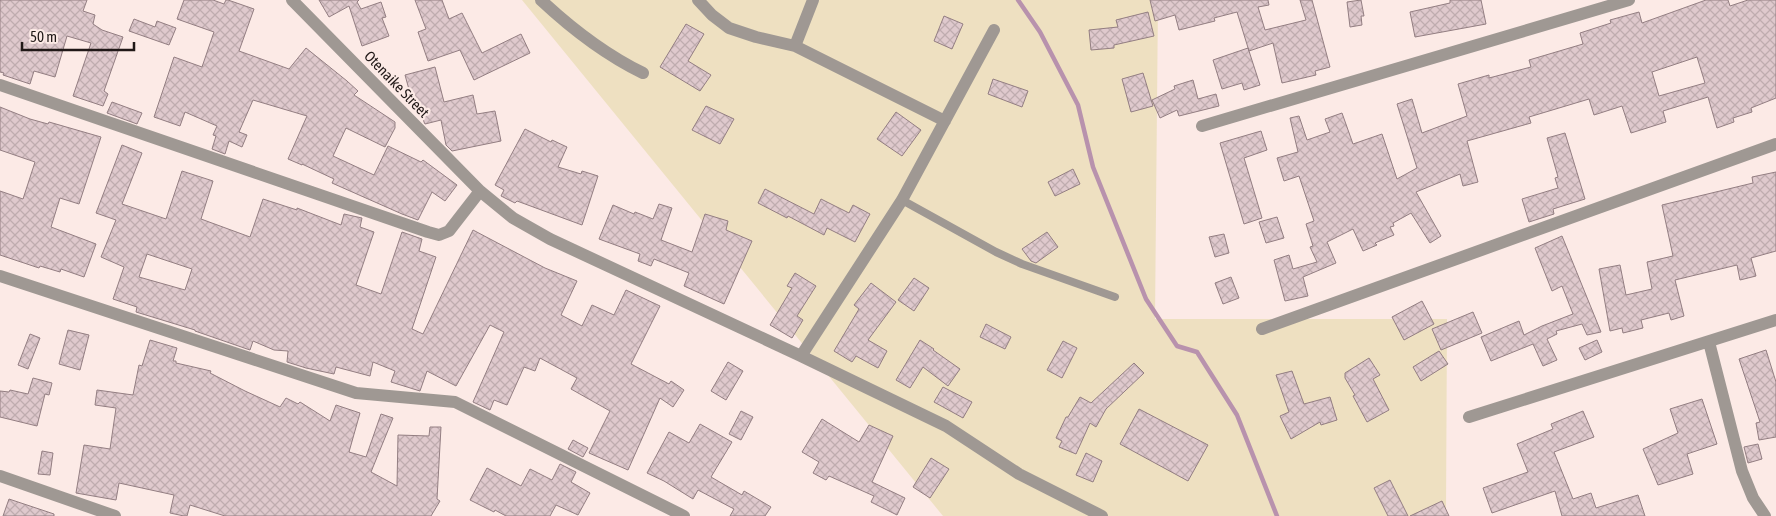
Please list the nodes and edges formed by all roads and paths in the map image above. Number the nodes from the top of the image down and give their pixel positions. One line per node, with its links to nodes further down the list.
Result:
1 (292, 0): 13 (street, Otenaike Street)
2 (541, 0): 8 (street)
3 (698, 0): 7 (street)
4 (813, 0): 7 (street)
5 (1629, 0): 11 (street)
6 (994, 30): 10 (street)
7 (795, 46): 10 (street)
8 (643, 73)
9 (0, 85): 13 (street)
10 (945, 120): 14 (street)
11 (1202, 126)
12 (1776, 144): 18 (street)
13 (480, 191): 20 (street, Otenaike Street)
14 (902, 200): 16 (lane); 20 (street)
15 (0, 276): 24 (street)
16 (1115, 297)
17 (1776, 320): 19 (street)
18 (1262, 329)
19 (1709, 342): 21 (street); 26 (street)
20 (801, 356): 25 (street, Otenaike Street)
21 (1469, 417)
22 (0, 476): 23 (street)
23 (109, 515)
24 (684, 516)
25 (1102, 516)
26 (1765, 516)

